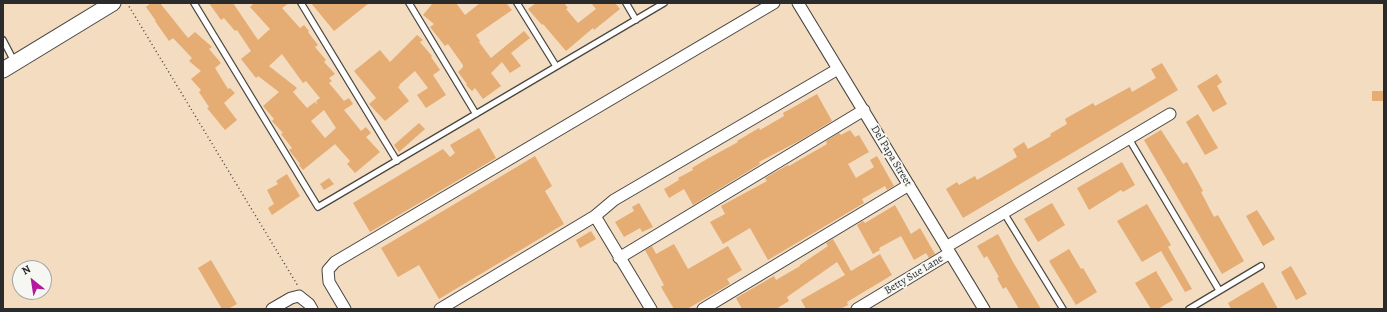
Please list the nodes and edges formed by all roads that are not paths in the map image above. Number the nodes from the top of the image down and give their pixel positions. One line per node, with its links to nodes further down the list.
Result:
1 (114, 3): 12 (street)
2 (194, 3): 19 (lane)
3 (301, 3): 19 (lane)
4 (409, 3): 16 (lane)
5 (517, 3): 13 (lane)
6 (626, 3): 10 (lane)
7 (664, 3): 10 (lane)
8 (774, 3): 29 (street)
9 (798, 3): 14 (street, Del Papa Street)
10 (636, 20): 13 (lane)
11 (3, 40): 12 (lane)
12 (9, 66)
13 (556, 66): 16 (lane)
14 (838, 69): 15 (street, Del Papa Street); 22 (street)
15 (864, 110): 20 (street, Del Papa Street); 24 (street)
16 (476, 114): 19 (lane)
17 (1170, 114): 18 (street, Betty Sue Lane)
18 (1129, 139): 21 (street, Betty Sue Lane); 26 (lane)
19 (397, 161)
20 (909, 185): 23 (street, Del Papa Street); 32 (street)
21 (1004, 213): 23 (street, Betty Sue Lane); 35 (lane)
22 (594, 216): 24 (street); 30 (street)
23 (948, 250): 33 (street, Betty Sue Lane); 34 (street, Del Papa Street)
24 (619, 258): 31 (street)
25 (1262, 266): 26 (lane)
26 (1220, 290): 36 (lane)
27 (310, 306): 28 (street)
28 (272, 309)
29 (345, 309)
30 (440, 309)
31 (651, 309)
32 (703, 309)
33 (858, 309)
34 (984, 309)
35 (1063, 309)
36 (1189, 309)

